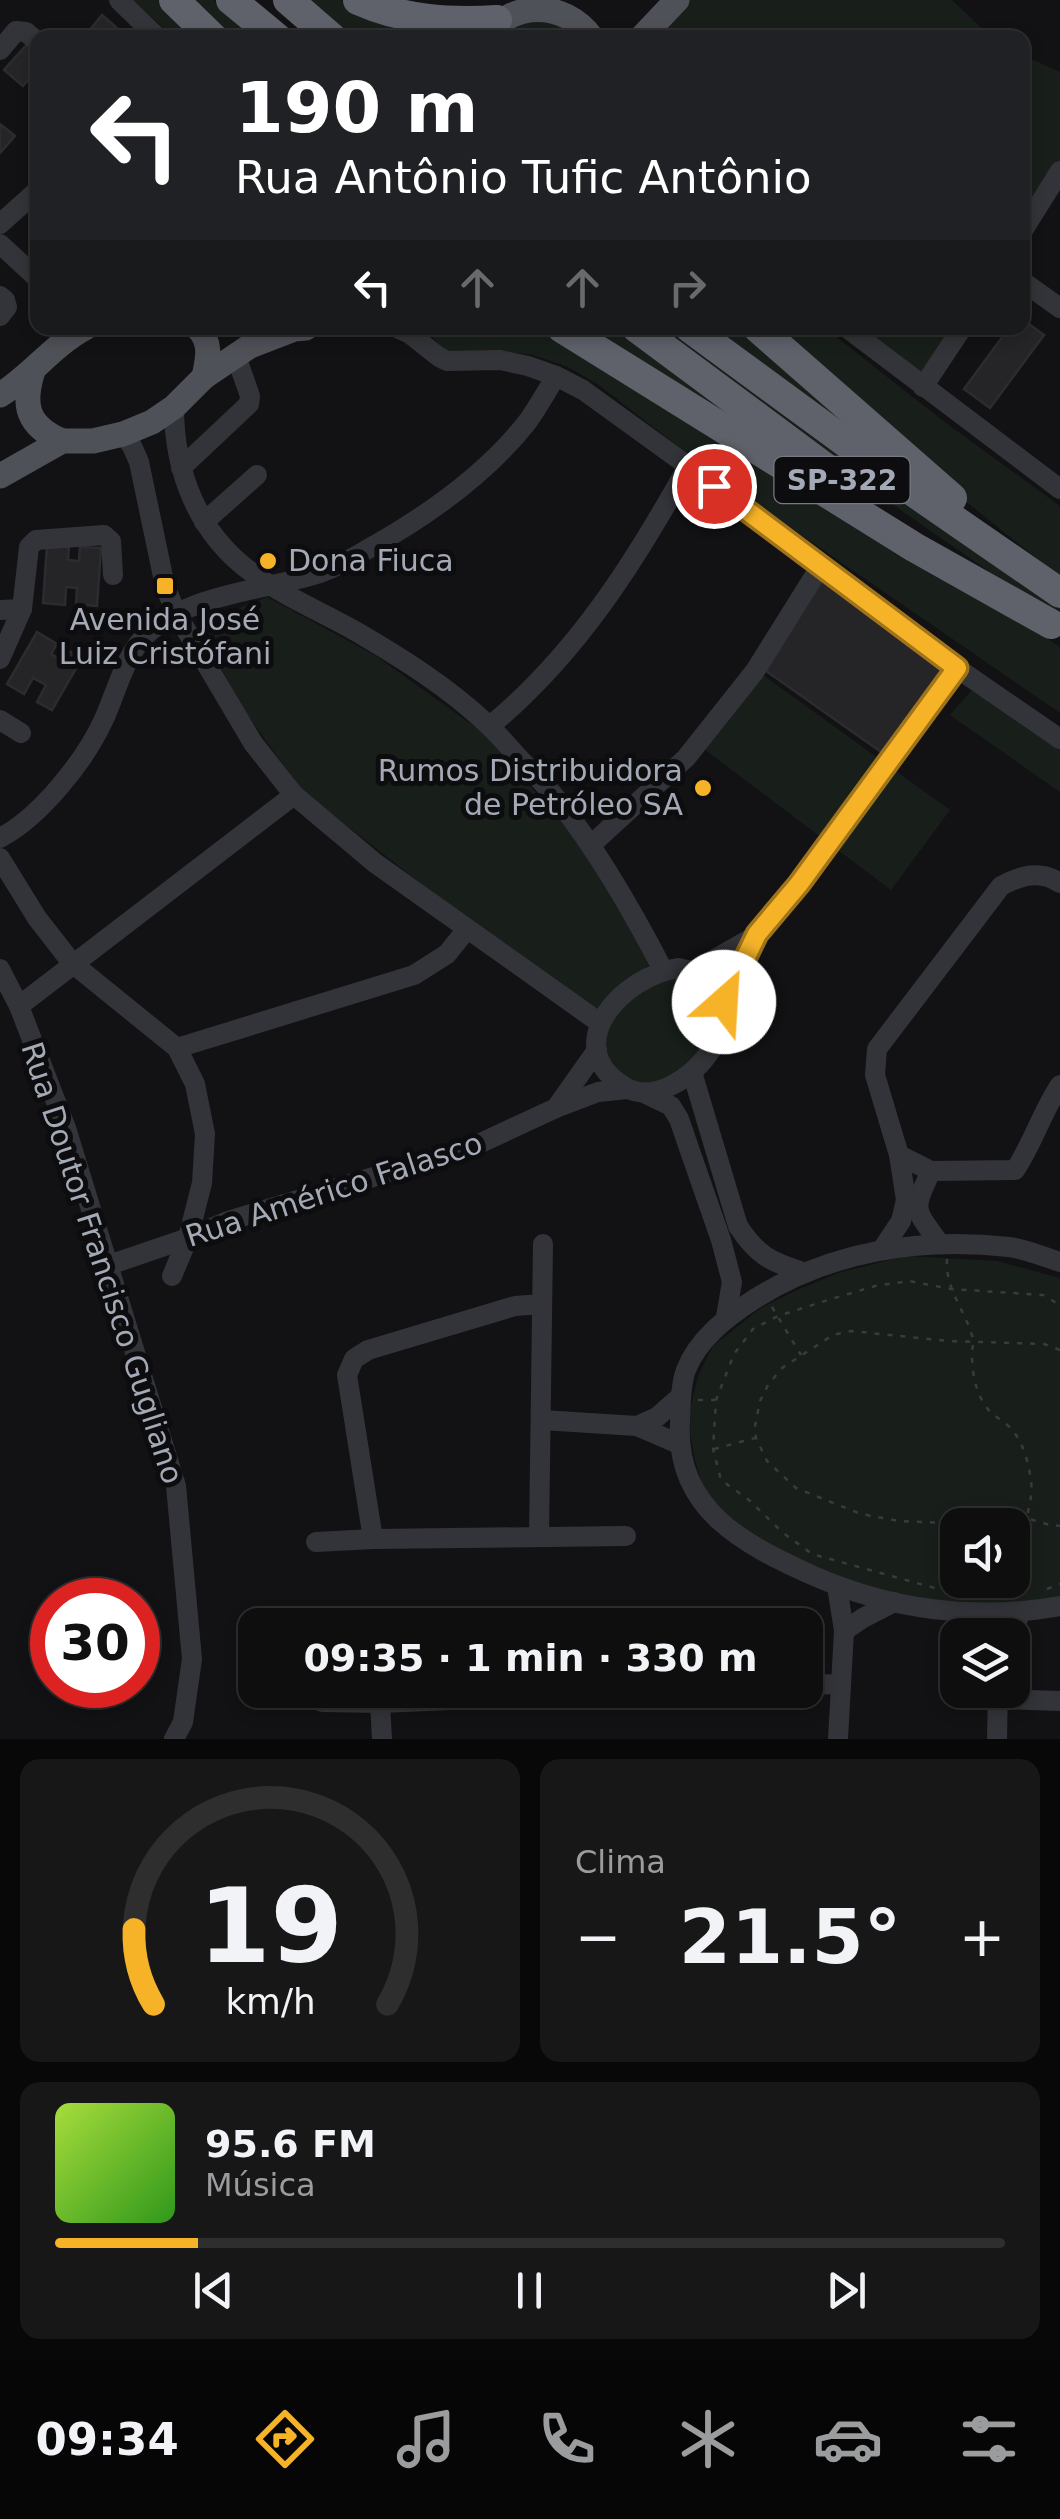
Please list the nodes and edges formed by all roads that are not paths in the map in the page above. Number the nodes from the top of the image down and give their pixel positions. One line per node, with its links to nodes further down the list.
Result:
1 (119, 0): 9 (street)
2 (174, 0): 10 (highway)
3 (232, 0): 11 (highway)
4 (358, 0): 8 (highway)
5 (677, 0): 14 (main road)
6 (290, 1): 12 (highway)
7 (536, 2): 8 (main road); 13 (main road)
8 (492, 29)
9 (150, 30)
10 (204, 30)
11 (268, 30)
12 (323, 30)
13 (585, 30)
14 (649, 30)
15 (30, 35): 16 (street)
16 (0, 50)
17 (1060, 171): 19 (street)
18 (30, 197): 20 (street)
19 (1030, 219)
20 (0, 224)
21 (0, 244): 22 (street)
22 (30, 272)
23 (1030, 287): 25 (street)
24 (0, 296): 26 (street)
25 (1060, 308)
26 (0, 316)
27 (73, 335): 38 (main road)
28 (203, 335): 40 (main road)
29 (278, 335): 37 (main road)
30 (573, 335): 60 (highway)
31 (646, 335): 60 (highway, SP-322)
32 (700, 335): 56 (highway, SP-322)
33 (766, 335): 56 (highway)
34 (856, 335): 41 (street)
35 (957, 335): 41 (street)
36 (424, 336): 39 (street)
37 (236, 356): 40 (main road); 47 (street)
38 (33, 370): 42 (main road); 45 (main road)
39 (556, 376): 46 (street); 53 (street)
40 (204, 377): 43 (main road)
41 (923, 387): 50 (street)
42 (0, 395)
43 (174, 407): 44 (main road); 47 (street)
44 (124, 434): 45 (main road); 58 (street)
45 (62, 441): 49 (main road)
46 (688, 466): 52 (street); 64 (street)
47 (181, 468): 51 (street)
48 (257, 475): 51 (street)
49 (0, 476)
50 (1060, 490)
51 (204, 522): 55 (street)
52 (820, 567): 62 (street); 69 (street)
53 (324, 572): 55 (street); 59 (street)
54 (112, 575): 57 (street)
55 (271, 585): 58 (street); 59 (street)
56 (1060, 592)
57 (11, 610): 61 (street)
58 (176, 613): 67 (street); 68 (street)
59 (324, 614): 64 (street)
60 (1056, 628)
61 (0, 659)
62 (957, 668): 66 (street); 73 (street)
63 (0, 720): 65 (street)
64 (490, 726): 69 (street)
65 (21, 733)
66 (1060, 739)
67 (294, 795): 72 (street); 74 (street)
68 (0, 838)
69 (590, 845): 76 (street)
70 (0, 858): 74 (street)
71 (1060, 883): 87 (street)
72 (467, 930): 80 (street); 81 (street)
73 (757, 934): 77 (street); 78 (street)
74 (72, 963): 79 (street); 81 (street)
75 (0, 968): 79 (street, Rua Doutor Francisco Gugliano)
76 (663, 970): 77 (street); 80 (street)
77 (694, 971): 78 (street)
78 (724, 1002): 83 (street)
79 (19, 1006): 96 (street, Rua Doutor Francisco Gugliano)
80 (600, 1023): 82 (street)
81 (177, 1048): 91 (street)
82 (597, 1050): 85 (street); 86 (street, Rua Américo Falasco)
83 (692, 1072): 85 (street); 90 (street)
84 (1060, 1086): 88 (street)
85 (636, 1091): 86 (street, Rua Américo Falasco); 90 (street)
86 (556, 1108): 91 (street, Rua Américo Falasco)
87 (899, 1155): 88 (street); 89 (street)
88 (932, 1171): 89 (street)
89 (911, 1201): 93 (street); 94 (street)
90 (724, 1217): 97 (street); 100 (street)
91 (188, 1238): 96 (street, Rua Américo Falasco); 98 (street)
92 (543, 1244): 99 (street)
93 (950, 1244): 94 (street); 95 (street)
94 (883, 1248): 97 (street)
95 (1060, 1262)
96 (110, 1265): 123 (street, Rua Doutor Francisco Gugliano)
97 (803, 1272): 100 (street)
98 (172, 1276)
99 (542, 1304): 102 (street); 107 (street)
100 (726, 1317): 101 (street)
101 (681, 1396): 103 (street); 104 (street)
102 (542, 1420): 103 (street); 106 (street)
103 (637, 1426): 104 (street)
104 (679, 1444): 109 (street)
105 (626, 1536): 106 (street)
106 (540, 1537): 107 (street)
107 (373, 1539): 108 (street)
108 (316, 1542)
109 (837, 1586): 110 (street); 116 (street)
110 (894, 1602): 113 (street); 116 (street)
111 (1016, 1603): 112 (street); 113 (street); 115 (street)
112 (1060, 1606)
113 (968, 1612): 114 (street)
114 (973, 1618)
115 (1012, 1618)
116 (844, 1631): 117 (street)
117 (840, 1684): 118 (street); 125 (street)
118 (823, 1685)
119 (1030, 1698): 120 (street)
120 (1060, 1701)
121 (380, 1708): 124 (street)
122 (998, 1708): 126 (street)
123 (174, 1739)
124 (382, 1739)
125 (838, 1739)
126 (997, 1739)

